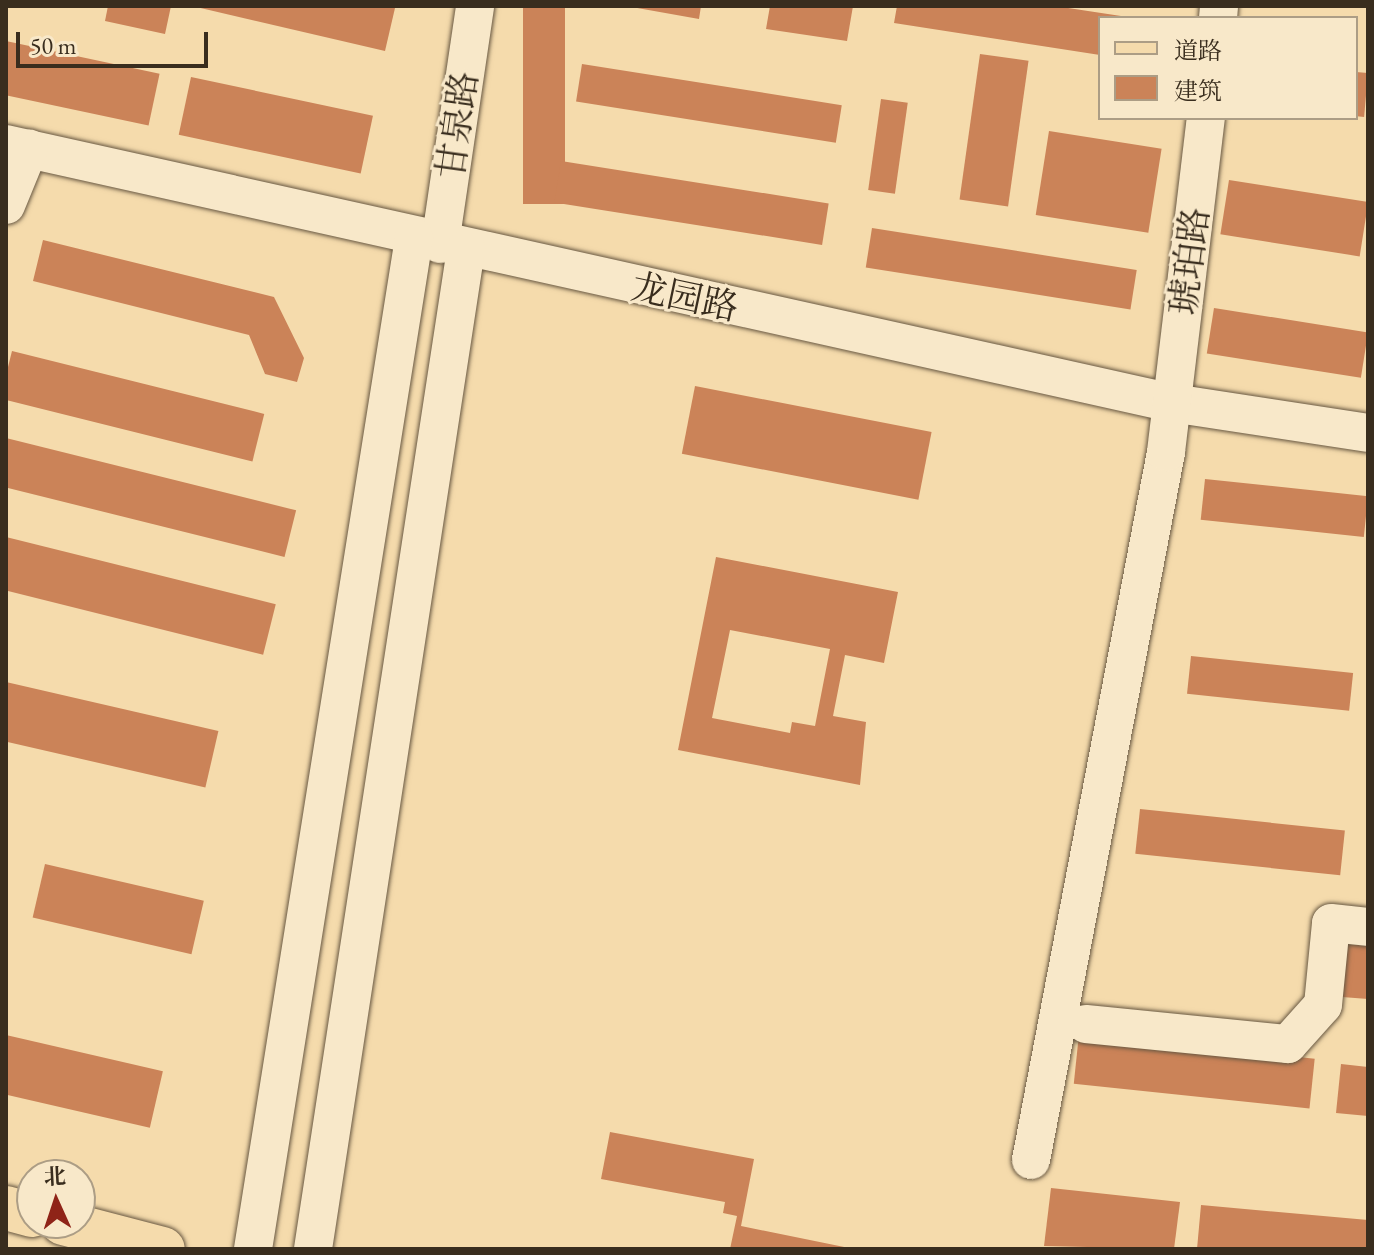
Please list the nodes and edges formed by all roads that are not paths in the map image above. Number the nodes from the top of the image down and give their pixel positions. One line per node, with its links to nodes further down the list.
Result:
1 (475, 6): 5 (street, 甘泉路)
2 (1206, 120): 6 (street, 琥珀路)
3 (17, 147): 4 (street); 5 (street, 龙园路)
4 (6, 205)
5 (440, 244): 6 (street, 龙园路); 13 (street); 14 (street)
6 (1172, 403): 7 (street, 龙园路); 10 (street, 琥珀路)
7 (1368, 433)
8 (1368, 927): 9 (street)
9 (1086, 1024)
10 (1031, 1160)
11 (96, 1232): 12 (main road)
12 (163, 1249)
13 (253, 1249)
14 (313, 1249)

